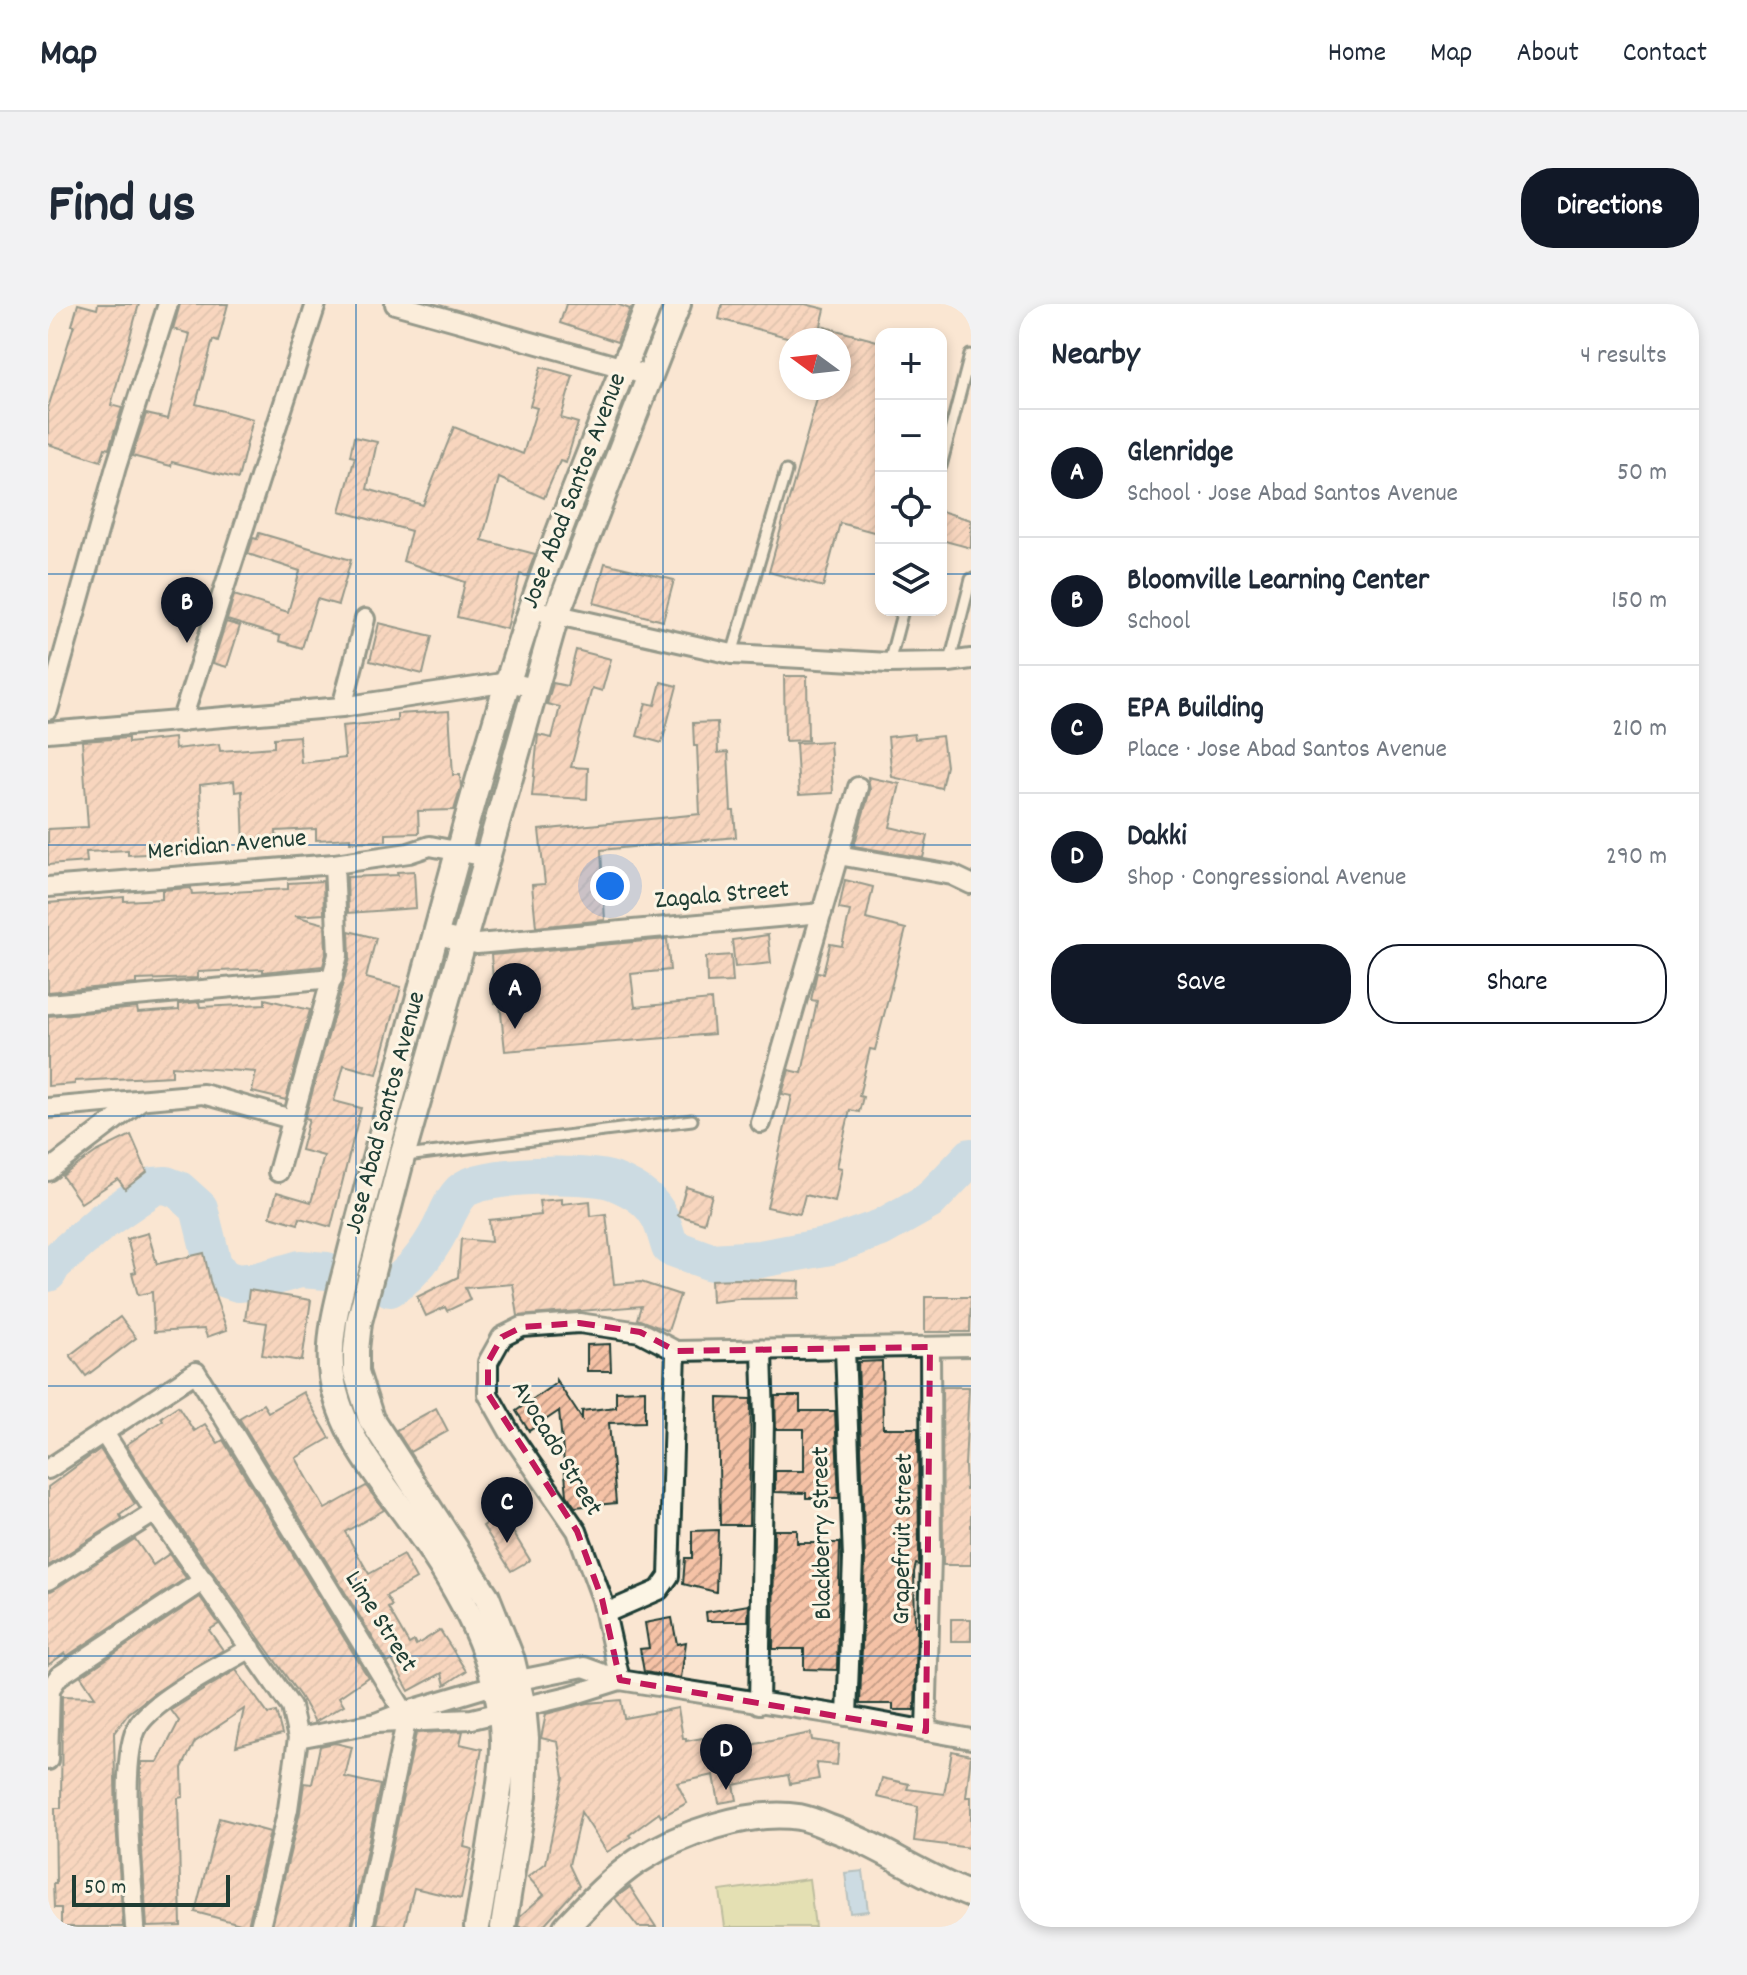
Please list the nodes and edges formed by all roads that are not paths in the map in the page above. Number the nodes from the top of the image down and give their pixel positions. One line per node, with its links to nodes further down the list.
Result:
1 (168, 304): 23 (street)
2 (316, 304): 24 (street)
3 (395, 304): 7 (street)
4 (649, 304): 7 (main road, Jose Abad Santos Avenue)
5 (678, 304): 8 (main road, Jose Abad Santos Avenue)
6 (970, 355): 9 (lane)
7 (624, 368): 8 (street); 12 (main road, Jose Abad Santos Avenue)
8 (649, 377): 13 (main road, Jose Abad Santos Avenue)
9 (947, 443)
10 (786, 471): 16 (lane)
11 (971, 579): 18 (lane)
12 (531, 609): 13 (street); 20 (main road, Jose Abad Santos Avenue)
13 (556, 616): 16 (street); 21 (main road, Jose Abad Santos Avenue)
14 (901, 616): 19 (lane)
15 (365, 619): 22 (street)
16 (732, 654): 19 (street)
17 (971, 659): 18 (street)
18 (949, 662): 19 (street)
19 (889, 663)
20 (509, 682): 21 (street); 22 (street); 28 (main road, Jose Abad Santos Avenue)
21 (534, 688): 29 (main road, Jose Abad Santos Avenue)
22 (342, 707): 24 (street)
23 (48, 710)
24 (181, 722): 25 (street)
25 (48, 732)
26 (858, 787): 27 (street)
27 (838, 855): 31 (street); 33 (street)
28 (458, 856): 29 (street, Meridian Avenue); 30 (street, Meridian Avenue); 34 (main road, Jose Abad Santos Avenue)
29 (486, 863): 35 (main road, Jose Abad Santos Avenue)
30 (334, 864): 32 (street, Meridian Avenue); 36 (street)
31 (971, 884)
32 (48, 887)
33 (822, 913): 35 (street, Zagala Street); 42 (street)
34 (437, 935): 35 (street, Zagala Street); 43 (main road, Jose Abad Santos Avenue)
35 (463, 941): 44 (main road, Jose Abad Santos Avenue)
36 (333, 978): 37 (street); 40 (street)
37 (48, 1004)
38 (141, 1100): 39 (street); 40 (street); 45 (street)
39 (48, 1108)
40 (291, 1119): 46 (street)
41 (692, 1120): 44 (lane)
42 (761, 1123)
43 (377, 1150): 44 (lane); 60 (main road, Jose Abad Santos Avenue)
44 (402, 1157): 60 (main road, Jose Abad Santos Avenue)
45 (48, 1171)
46 (278, 1172)
47 (971, 1346): 48 (street, Avocado Street)
48 (930, 1347): 49 (street, Avocado Street); 65 (street, Grapefruit Street)
49 (845, 1349): 51 (street, Avocado Street); 63 (street, Blackberry Street)
50 (676, 1351): 51 (street, Avocado Street); 57 (street); 57 (street, Avocado Street)
51 (762, 1352): 61 (street)
52 (104, 1433): 53 (street); 54 (street); 64 (street, Lime Street)
53 (48, 1469)
54 (155, 1512): 55 (street); 56 (street)
55 (48, 1580)
56 (204, 1580): 58 (street); 68 (street)
57 (606, 1613): 59 (street, Avocado Street)
58 (251, 1648): 66 (street); 70 (street)
59 (620, 1680): 60 (street); 61 (street); 62 (street)
60 (505, 1682): 62 (main road, Jose Abad Santos Avenue); 64 (street)
61 (759, 1704): 63 (street)
62 (511, 1708): 64 (street); 73 (main road, Jose Abad Santos Avenue); 74 (main road, Jose Abad Santos Avenue)
63 (847, 1716): 65 (street)
64 (405, 1717): 66 (street); 72 (street)
65 (926, 1731): 67 (street)
66 (298, 1738): 71 (street)
67 (971, 1739)
68 (48, 1760)
69 (971, 1895): 75 (main road)
70 (135, 1927)
71 (260, 1927)
72 (363, 1927)
73 (477, 1927)
74 (503, 1927)
75 (566, 1927)

